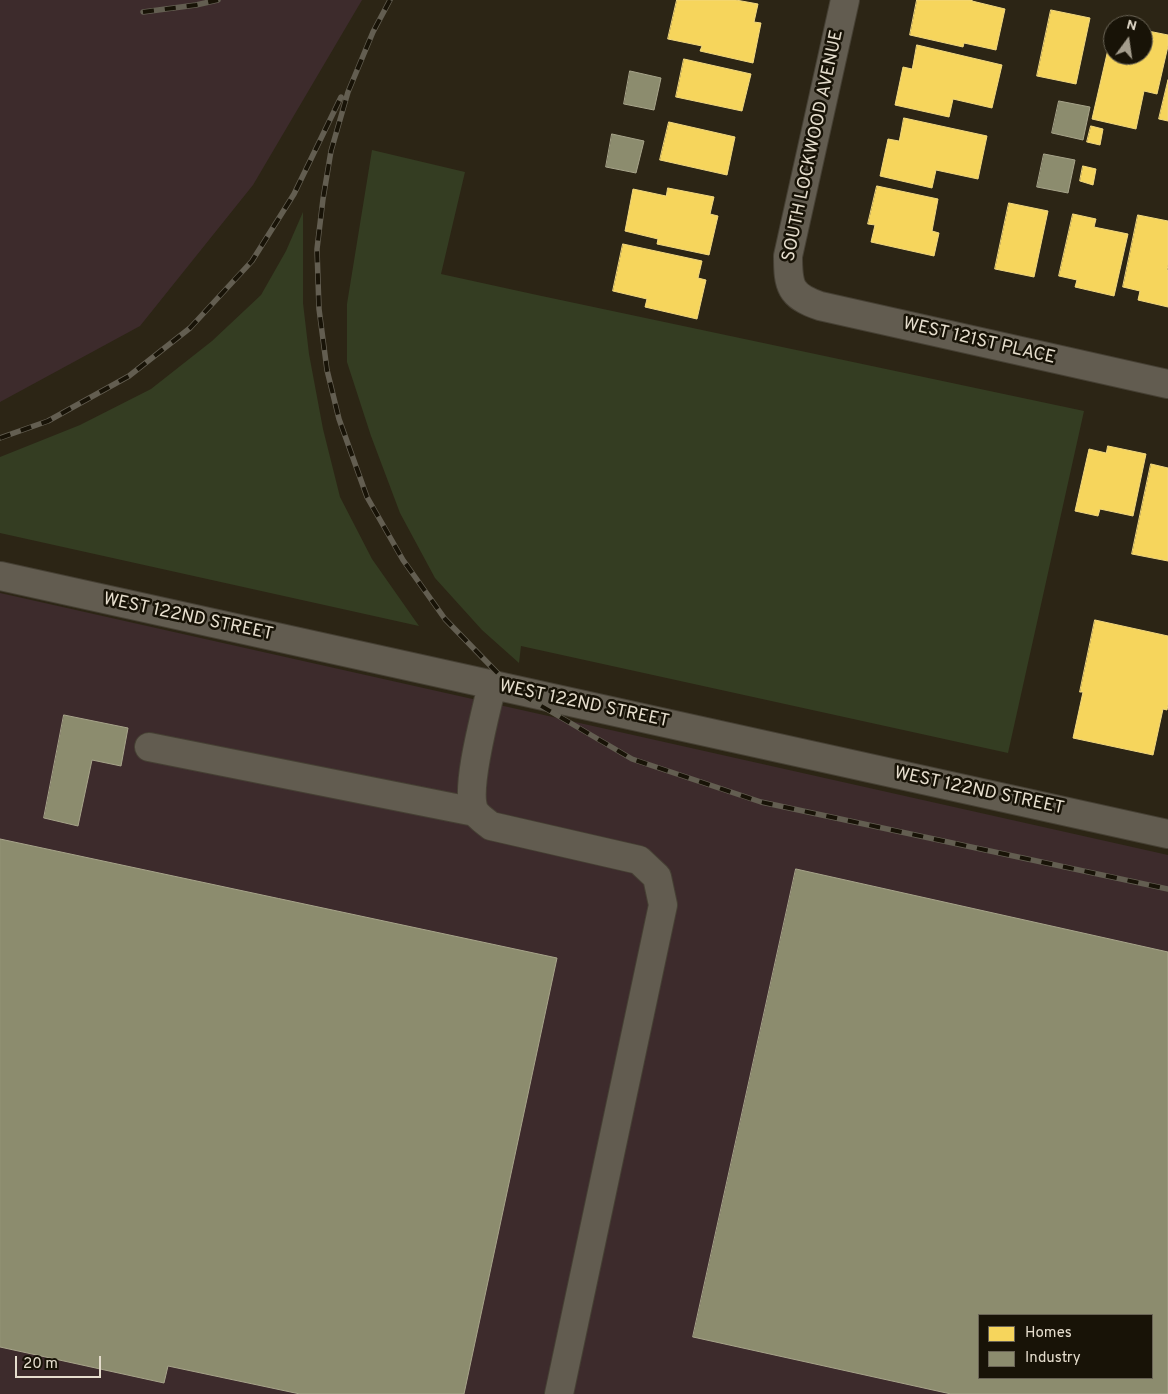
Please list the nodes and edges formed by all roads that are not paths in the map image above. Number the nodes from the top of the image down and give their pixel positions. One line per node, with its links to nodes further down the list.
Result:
1 (845, 0): 2 (street, SOUTH LOCKWOOD AVENUE)
2 (794, 291): 3 (street, WEST 121ST PLACE)
3 (1168, 384)
4 (0, 576): 5 (street, WEST 122ND STREET)
5 (492, 685): 7 (street); 8 (street, WEST 122ND STREET)
6 (149, 747): 7 (street)
7 (475, 812): 9 (street)
8 (1168, 834)
9 (559, 1394)

